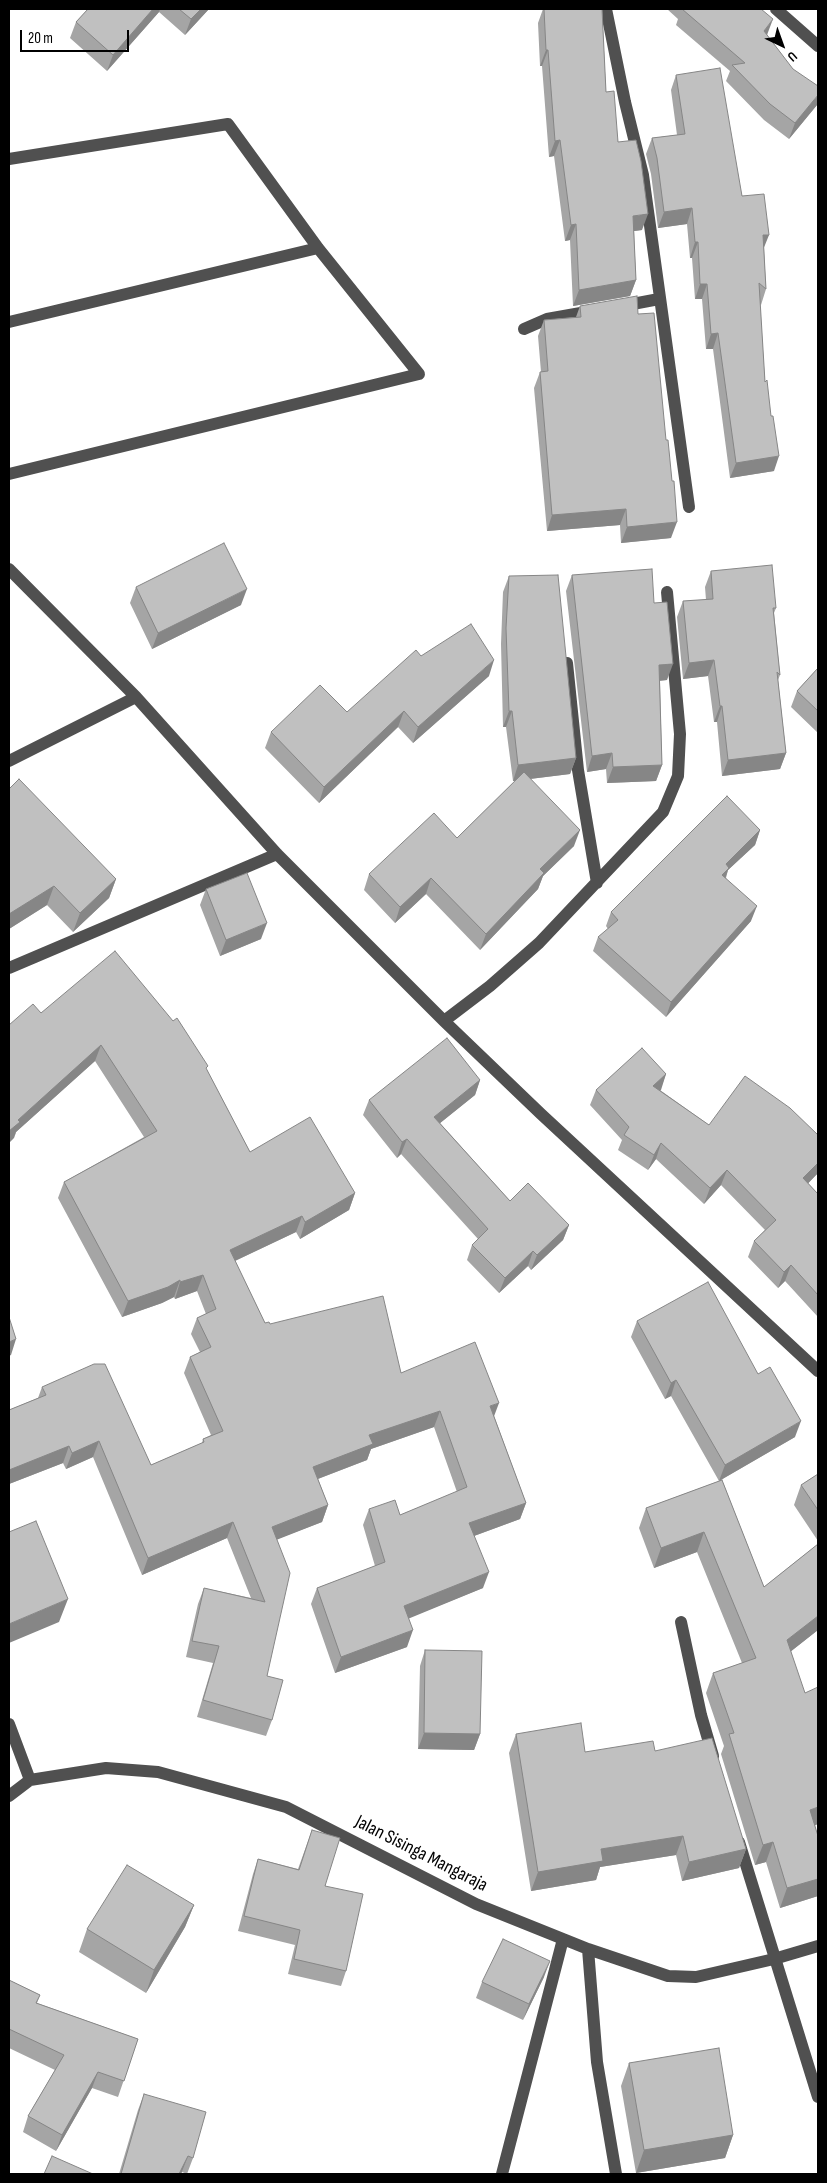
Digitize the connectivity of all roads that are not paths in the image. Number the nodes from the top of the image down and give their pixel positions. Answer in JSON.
{"nodes":[{"id":1,"x":606,"y":9,"type":"edge"},
{"id":2,"x":776,"y":9,"type":"edge"},
{"id":3,"x":818,"y":46,"type":"edge"},
{"id":4,"x":9,"y":158,"type":"edge"},
{"id":5,"x":318,"y":248,"type":"junction"},
{"id":6,"x":659,"y":299,"type":"junction"},
{"id":7,"x":9,"y":322,"type":"edge"},
{"id":8,"x":524,"y":329,"type":"dead end"},
{"id":9,"x":9,"y":474,"type":"edge"},
{"id":10,"x":689,"y":507,"type":"dead end"},
{"id":11,"x":9,"y":569,"type":"edge"},
{"id":12,"x":667,"y":592,"type":"dead end"},
{"id":13,"x":566,"y":653,"type":"edge"},
{"id":14,"x":136,"y":697,"type":"junction"},
{"id":15,"x":9,"y":761,"type":"edge"},
{"id":16,"x":277,"y":854,"type":"junction"},
{"id":17,"x":597,"y":883,"type":"junction"},
{"id":18,"x":9,"y":968,"type":"edge"},
{"id":19,"x":444,"y":1021,"type":"junction"},
{"id":20,"x":818,"y":1372,"type":"edge"},
{"id":21,"x":681,"y":1622,"type":"dead end"},
{"id":22,"x":9,"y":1724,"type":"edge"},
{"id":23,"x":718,"y":1771,"type":"edge"},
{"id":24,"x":30,"y":1780,"type":"junction"},
{"id":25,"x":9,"y":1796,"type":"edge"},
{"id":26,"x":735,"y":1828,"type":"edge"},
{"id":27,"x":563,"y":1939,"type":"junction"},
{"id":28,"x":818,"y":1946,"type":"edge"},
{"id":29,"x":588,"y":1949,"type":"junction"},
{"id":30,"x":774,"y":1959,"type":"junction"},
{"id":31,"x":818,"y":2097,"type":"edge"},
{"id":32,"x":502,"y":2174,"type":"edge"},
{"id":33,"x":616,"y":2174,"type":"edge"}],
"edges":[{"from":1,"to":6,"type":"street"},
{"from":2,"to":3,"type":"street"},
{"from":4,"to":5,"type":"street"},
{"from":5,"to":7,"type":"street"},
{"from":5,"to":9,"type":"street"},
{"from":6,"to":8,"type":"street"},
{"from":6,"to":10,"type":"street"},
{"from":11,"to":14,"type":"street"},
{"from":12,"to":17,"type":"street"},
{"from":13,"to":17,"type":"street"},
{"from":14,"to":15,"type":"street"},
{"from":14,"to":16,"type":"street"},
{"from":16,"to":18,"type":"street"},
{"from":16,"to":19,"type":"street"},
{"from":17,"to":19,"type":"street"},
{"from":19,"to":20,"type":"street"},
{"from":21,"to":23,"type":"street"},
{"from":22,"to":24,"type":"street"},
{"from":24,"to":25,"type":"street","name":"Jalan Sisinga Mangaraja"},
{"from":24,"to":27,"type":"street","name":"Jalan Sisinga Mangaraja"},
{"from":26,"to":30,"type":"street"},
{"from":27,"to":29,"type":"street","name":"Jalan Sisinga Mangaraja"},
{"from":27,"to":32,"type":"street"},
{"from":28,"to":30,"type":"street","name":"Jalan Sisinga Mangaraja"},
{"from":29,"to":30,"type":"street","name":"Jalan Sisinga Mangaraja"},
{"from":29,"to":33,"type":"street"},
{"from":30,"to":31,"type":"street"}]}
